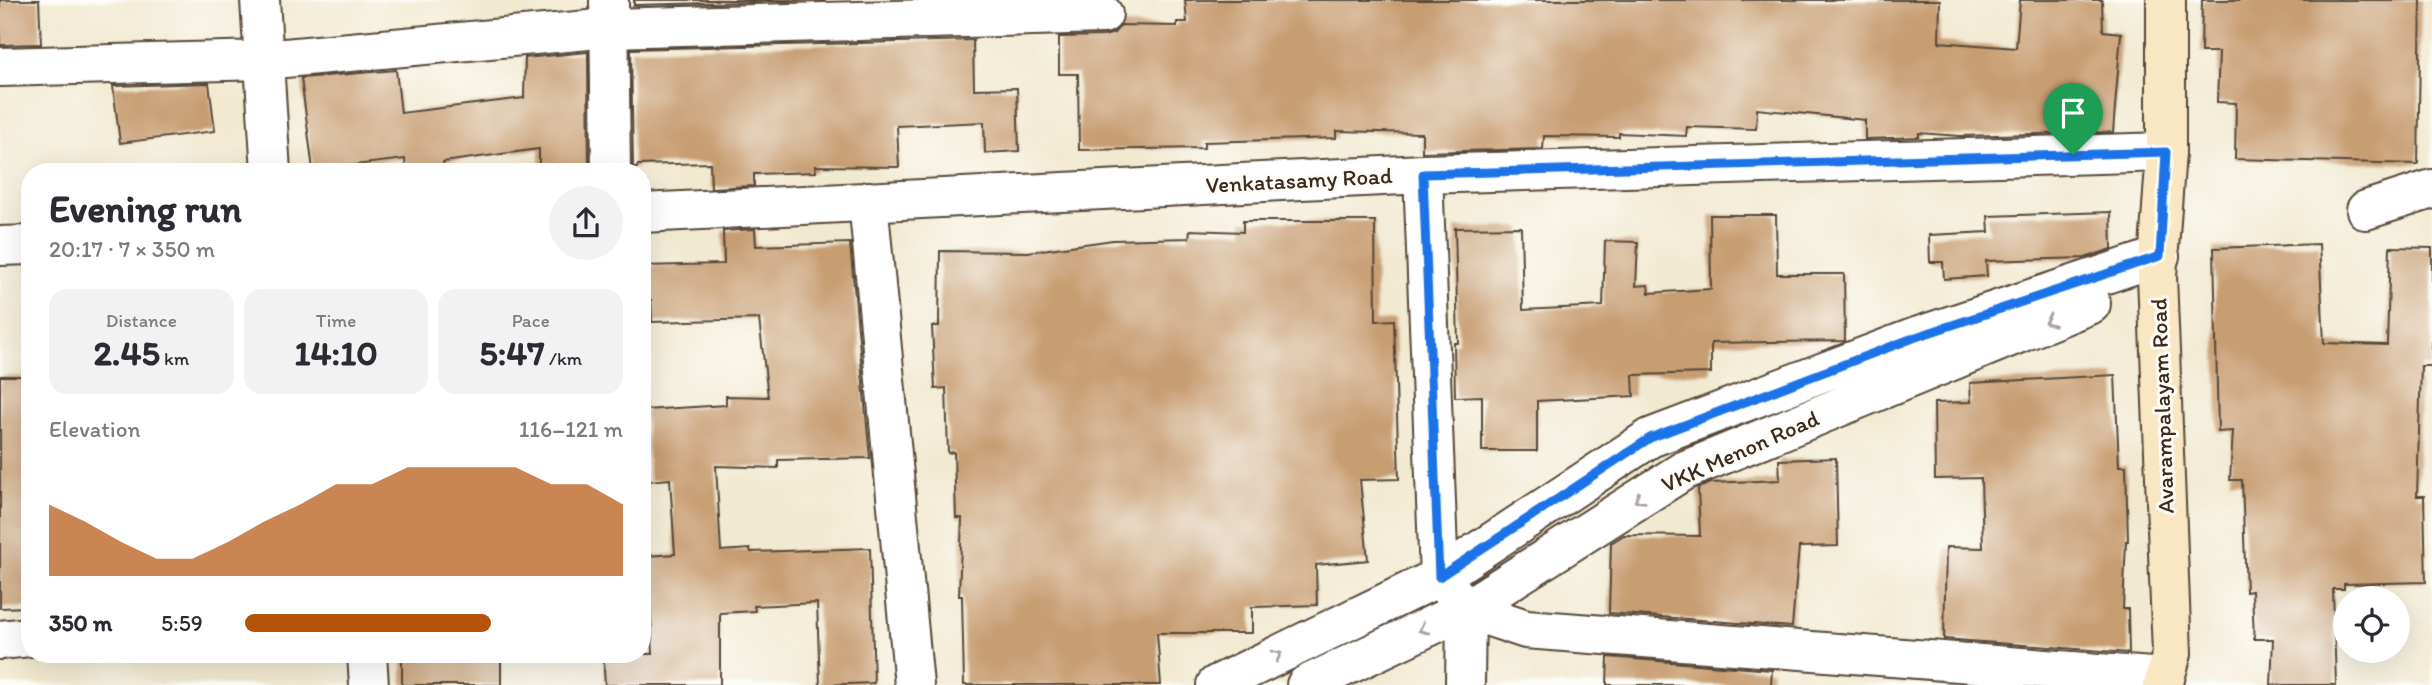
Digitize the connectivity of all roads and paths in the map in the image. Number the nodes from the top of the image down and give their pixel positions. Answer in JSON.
{"nodes":[{"id":1,"x":260,"y":0,"type":"edge"},
{"id":2,"x":2166,"y":0,"type":"edge"},
{"id":3,"x":610,"y":14,"type":"edge"},
{"id":4,"x":1103,"y":14,"type":"dead end"},
{"id":5,"x":263,"y":60,"type":"junction"},
{"id":6,"x":0,"y":67,"type":"edge"},
{"id":7,"x":2166,"y":152,"type":"junction"},
{"id":8,"x":270,"y":163,"type":"edge"},
{"id":9,"x":611,"y":163,"type":"edge"},
{"id":10,"x":1423,"y":174,"type":"junction"},
{"id":11,"x":2432,"y":189,"type":"edge"},
{"id":12,"x":868,"y":201,"type":"junction"},
{"id":13,"x":2366,"y":210,"type":"dead end"},
{"id":14,"x":651,"y":213,"type":"edge"},
{"id":15,"x":21,"y":245,"type":"edge"},
{"id":16,"x":0,"y":246,"type":"edge"},
{"id":17,"x":2159,"y":266,"type":"junction"},
{"id":18,"x":1439,"y":577,"type":"junction"},
{"id":19,"x":1466,"y":609,"type":"junction"},
{"id":20,"x":21,"y":638,"type":"edge"},
{"id":21,"x":0,"y":640,"type":"edge"},
{"id":22,"x":368,"y":663,"type":"edge"},
{"id":23,"x":2164,"y":681,"type":"edge"},
{"id":24,"x":369,"y":685,"type":"edge"},
{"id":25,"x":914,"y":685,"type":"edge"},
{"id":26,"x":1216,"y":685,"type":"edge"},
{"id":27,"x":1306,"y":685,"type":"edge"},
{"id":28,"x":1465,"y":685,"type":"edge"}],
"edges":[{"from":1,"to":5,"type":"street"},
{"from":2,"to":7,"type":"main road","name":"Avarampalayam Road"},
{"from":3,"to":4,"type":"street"},
{"from":3,"to":5,"type":"street"},
{"from":3,"to":9,"type":"street"},
{"from":5,"to":6,"type":"street"},
{"from":5,"to":8,"type":"street"},
{"from":7,"to":10,"type":"street","name":"Venkatasamy Road"},
{"from":7,"to":17,"type":"main road","name":"Avarampalayam Road"},
{"from":10,"to":12,"type":"street","name":"Venkatasamy Road"},
{"from":10,"to":18,"type":"street"},
{"from":11,"to":13,"type":"street"},
{"from":12,"to":14,"type":"street","name":"Venkatasamy Road"},
{"from":12,"to":25,"type":"street"},
{"from":15,"to":16,"type":"street"},
{"from":17,"to":18,"type":"street","name":"VKK Menon Road"},
{"from":17,"to":19,"type":"street","name":"VKK Menon Road","one_way":true},
{"from":17,"to":23,"type":"main road","name":"Avarampalayam Road"},
{"from":18,"to":19,"type":"street"},
{"from":26,"to":18,"type":"street","name":"VKK Menon Road","one_way":true},
{"from":19,"to":23,"type":"street"},
{"from":19,"to":27,"type":"street","name":"VKK Menon Road","one_way":true},
{"from":19,"to":28,"type":"street"},
{"from":20,"to":21,"type":"street"},
{"from":22,"to":24,"type":"street"}]}
